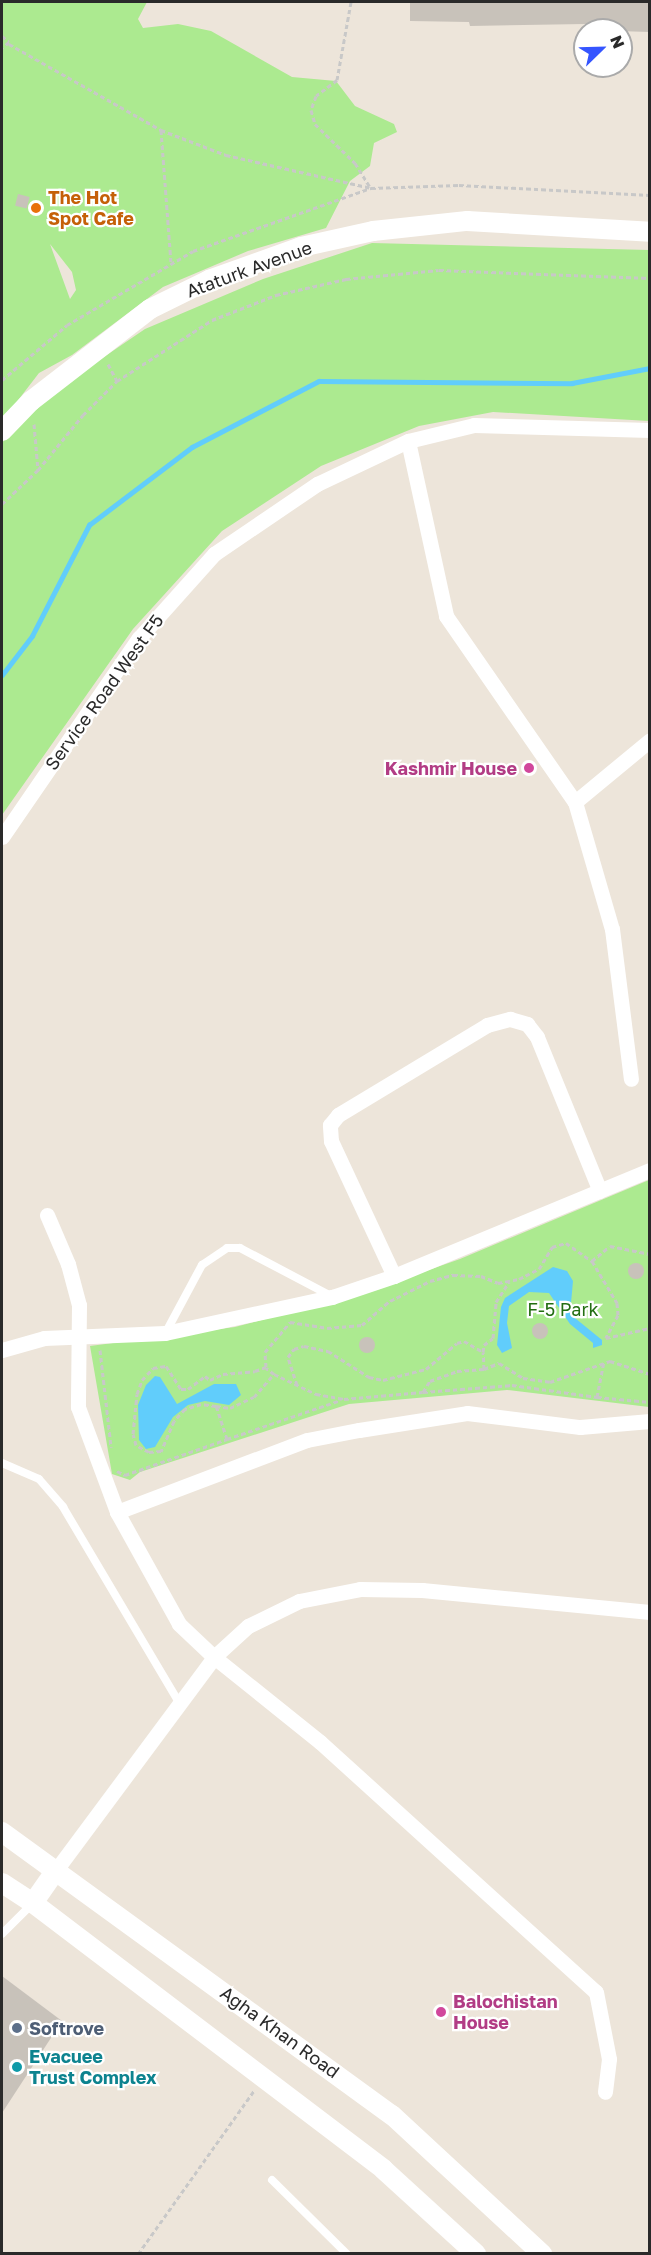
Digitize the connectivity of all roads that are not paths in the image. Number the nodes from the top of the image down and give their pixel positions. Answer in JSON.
{"nodes":[{"id":1,"x":650,"y":232,"type":"edge"},
{"id":2,"x":650,"y":430,"type":"edge"},
{"id":3,"x":2,"y":431,"type":"edge"},
{"id":4,"x":408,"y":441,"type":"junction"},
{"id":5,"x":650,"y":740,"type":"edge"},
{"id":6,"x":575,"y":802,"type":"junction"},
{"id":7,"x":2,"y":837,"type":"edge"},
{"id":8,"x":631,"y":1079,"type":"dead end"},
{"id":9,"x":650,"y":1170,"type":"edge"},
{"id":10,"x":600,"y":1191,"type":"junction"},
{"id":11,"x":47,"y":1215,"type":"dead end"},
{"id":12,"x":394,"y":1276,"type":"junction"},
{"id":13,"x":332,"y":1297,"type":"junction"},
{"id":14,"x":165,"y":1333,"type":"junction"},
{"id":15,"x":77,"y":1337,"type":"junction"},
{"id":16,"x":2,"y":1350,"type":"edge"},
{"id":17,"x":650,"y":1421,"type":"edge"},
{"id":18,"x":2,"y":1462,"type":"edge"},
{"id":19,"x":117,"y":1512,"type":"junction"},
{"id":20,"x":650,"y":1612,"type":"edge"},
{"id":21,"x":214,"y":1657,"type":"junction"},
{"id":22,"x":179,"y":1702,"type":"junction"},
{"id":23,"x":2,"y":1832,"type":"edge"},
{"id":24,"x":57,"y":1870,"type":"junction"},
{"id":25,"x":2,"y":1883,"type":"edge"},
{"id":26,"x":33,"y":1903,"type":"junction"},
{"id":27,"x":2,"y":1934,"type":"edge"},
{"id":28,"x":605,"y":2092,"type":"dead end"},
{"id":29,"x":272,"y":2180,"type":"dead end"},
{"id":30,"x":347,"y":2253,"type":"edge"},
{"id":31,"x":476,"y":2253,"type":"edge"},
{"id":32,"x":542,"y":2253,"type":"edge"}],
"edges":[{"from":1,"to":3,"type":"street","name":"Ataturk Avenue"},
{"from":2,"to":4,"type":"street","name":"Service Road West F5"},
{"from":4,"to":6,"type":"street"},
{"from":4,"to":7,"type":"street","name":"Service Road West F5"},
{"from":5,"to":6,"type":"street"},
{"from":6,"to":8,"type":"street"},
{"from":9,"to":10,"type":"street"},
{"from":10,"to":12,"type":"street"},
{"from":10,"to":12,"type":"street"},
{"from":11,"to":15,"type":"street"},
{"from":12,"to":13,"type":"street"},
{"from":13,"to":14,"type":"street"},
{"from":13,"to":14,"type":"lane"},
{"from":14,"to":15,"type":"street"},
{"from":15,"to":16,"type":"street"},
{"from":15,"to":19,"type":"street"},
{"from":17,"to":19,"type":"street"},
{"from":18,"to":22,"type":"lane"},
{"from":19,"to":21,"type":"street"},
{"from":20,"to":21,"type":"street"},
{"from":21,"to":22,"type":"street"},
{"from":21,"to":28,"type":"street"},
{"from":22,"to":24,"type":"street"},
{"from":23,"to":24,"type":"street","name":"Agha Khan Road"},
{"from":24,"to":26,"type":"street"},
{"from":24,"to":32,"type":"street","name":"Agha Khan Road"},
{"from":25,"to":26,"type":"street"},
{"from":26,"to":27,"type":"lane"},
{"from":26,"to":31,"type":"street"},
{"from":29,"to":30,"type":"lane"}]}
